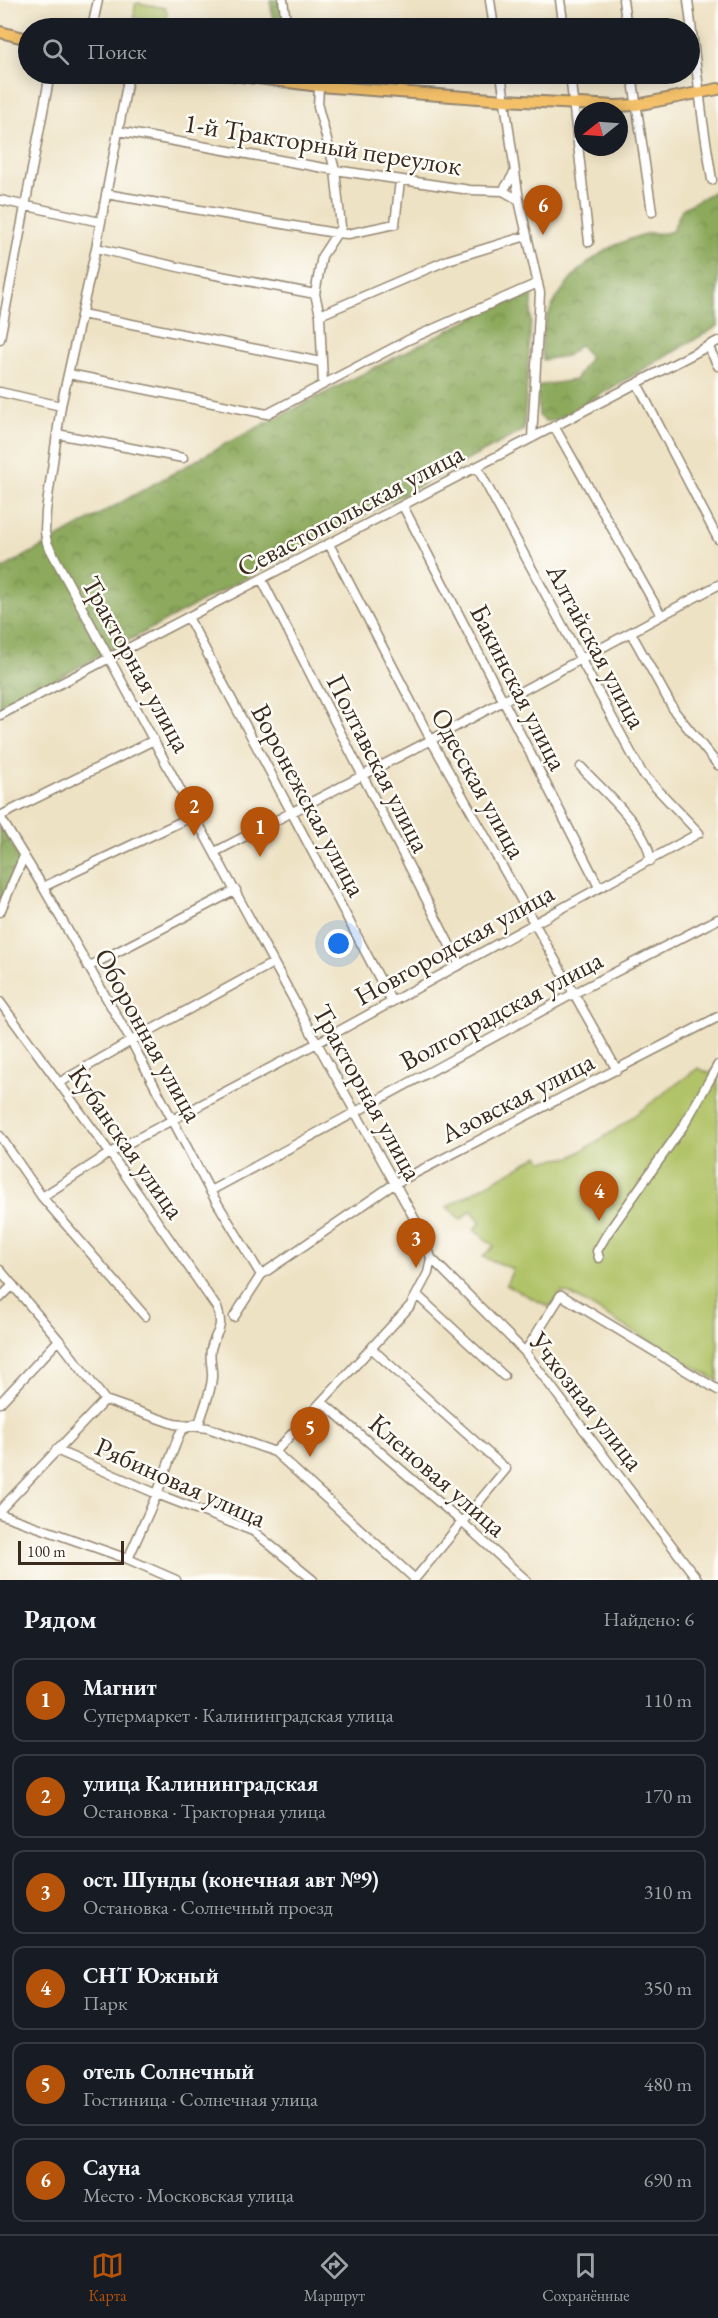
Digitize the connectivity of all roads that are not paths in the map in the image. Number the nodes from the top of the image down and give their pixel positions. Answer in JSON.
{"nodes":[{"id":1,"x":98,"y":0,"type":"edge"},
{"id":2,"x":283,"y":0,"type":"edge"},
{"id":3,"x":489,"y":0,"type":"edge"},
{"id":4,"x":560,"y":0,"type":"edge"},
{"id":5,"x":623,"y":0,"type":"edge"},
{"id":6,"x":688,"y":0,"type":"edge"},
{"id":7,"x":94,"y":18,"type":"edge"},
{"id":8,"x":286,"y":18,"type":"edge"},
{"id":9,"x":492,"y":18,"type":"edge"},
{"id":10,"x":563,"y":18,"type":"edge"},
{"id":11,"x":626,"y":18,"type":"edge"},
{"id":12,"x":690,"y":18,"type":"edge"},
{"id":13,"x":0,"y":33,"type":"edge"},
{"id":14,"x":18,"y":37,"type":"edge"},
{"id":15,"x":48,"y":84,"type":"edge"},
{"id":16,"x":127,"y":84,"type":"edge"},
{"id":17,"x":313,"y":84,"type":"edge"},
{"id":18,"x":503,"y":84,"type":"edge"},
{"id":19,"x":571,"y":84,"type":"edge"},
{"id":20,"x":633,"y":84,"type":"edge"},
{"id":21,"x":698,"y":84,"type":"edge"},
{"id":22,"x":319,"y":86,"type":"junction"},
{"id":23,"x":718,"y":89,"type":"edge"},
{"id":24,"x":699,"y":94,"type":"junction"},
{"id":25,"x":505,"y":100,"type":"junction"},
{"id":26,"x":574,"y":104,"type":"joint"},
{"id":27,"x":628,"y":105,"type":"edge"},
{"id":28,"x":636,"y":105,"type":"junction"},
{"id":29,"x":118,"y":131,"type":"junction"},
{"id":30,"x":580,"y":156,"type":"edge"},
{"id":31,"x":335,"y":170,"type":"junction"},
{"id":32,"x":515,"y":172,"type":"junction"},
{"id":33,"x":400,"y":180,"type":"junction"},
{"id":34,"x":712,"y":180,"type":"dead end"},
{"id":35,"x":503,"y":191,"type":"junction"},
{"id":36,"x":106,"y":194,"type":"junction"},
{"id":37,"x":0,"y":200,"type":"edge"},
{"id":38,"x":519,"y":200,"type":"junction"},
{"id":39,"x":25,"y":206,"type":"junction"},
{"id":40,"x":652,"y":212,"type":"dead end"},
{"id":41,"x":100,"y":222,"type":"junction"},
{"id":42,"x":335,"y":233,"type":"junction"},
{"id":43,"x":526,"y":236,"type":"junction"},
{"id":44,"x":589,"y":242,"type":"dead end"},
{"id":45,"x":96,"y":248,"type":"junction"},
{"id":46,"x":538,"y":283,"type":"junction"},
{"id":47,"x":315,"y":294,"type":"junction"},
{"id":48,"x":82,"y":314,"type":"junction"},
{"id":49,"x":320,"y":315,"type":"junction"},
{"id":50,"x":0,"y":339,"type":"edge"},
{"id":51,"x":718,"y":341,"type":"edge"},
{"id":52,"x":708,"y":346,"type":"junction"},
{"id":53,"x":321,"y":362,"type":"junction"},
{"id":54,"x":718,"y":366,"type":"edge"},
{"id":55,"x":69,"y":374,"type":"junction"},
{"id":56,"x":637,"y":383,"type":"junction"},
{"id":57,"x":323,"y":384,"type":"junction"},
{"id":58,"x":0,"y":392,"type":"edge"},
{"id":59,"x":61,"y":406,"type":"junction"},
{"id":60,"x":554,"y":426,"type":"junction"},
{"id":61,"x":57,"y":434,"type":"junction"},
{"id":62,"x":532,"y":438,"type":"junction"},
{"id":63,"x":183,"y":458,"type":"dead end"},
{"id":64,"x":477,"y":467,"type":"junction"},
{"id":65,"x":403,"y":506,"type":"junction"},
{"id":66,"x":718,"y":539,"type":"edge"},
{"id":67,"x":329,"y":544,"type":"junction"},
{"id":68,"x":262,"y":580,"type":"junction"},
{"id":69,"x":718,"y":585,"type":"edge"},
{"id":70,"x":661,"y":615,"type":"junction"},
{"id":71,"x":189,"y":618,"type":"junction"},
{"id":72,"x":632,"y":633,"type":"junction"},
{"id":73,"x":109,"y":659,"type":"junction"},
{"id":74,"x":579,"y":659,"type":"junction"},
{"id":75,"x":503,"y":701,"type":"junction"},
{"id":76,"x":0,"y":715,"type":"edge"},
{"id":77,"x":154,"y":740,"type":"junction"},
{"id":78,"x":431,"y":740,"type":"junction"},
{"id":79,"x":718,"y":765,"type":"edge"},
{"id":80,"x":581,"y":766,"type":"dead end"},
{"id":81,"x":362,"y":775,"type":"junction"},
{"id":82,"x":293,"y":812,"type":"junction"},
{"id":83,"x":195,"y":815,"type":"junction"},
{"id":84,"x":0,"y":816,"type":"edge"},
{"id":85,"x":699,"y":832,"type":"joint"},
{"id":86,"x":215,"y":852,"type":"junction"},
{"id":87,"x":24,"y":856,"type":"junction"},
{"id":88,"x":651,"y":861,"type":"junction"},
{"id":89,"x":44,"y":887,"type":"junction"},
{"id":90,"x":599,"y":887,"type":"junction"},
{"id":91,"x":236,"y":890,"type":"junction"},
{"id":92,"x":0,"y":912,"type":"edge"},
{"id":93,"x":718,"y":919,"type":"edge"},
{"id":94,"x":533,"y":924,"type":"junction"},
{"id":95,"x":273,"y":963,"type":"junction"},
{"id":96,"x":460,"y":964,"type":"junction"},
{"id":97,"x":88,"y":967,"type":"junction"},
{"id":98,"x":573,"y":994,"type":"junction"},
{"id":99,"x":0,"y":1002,"type":"edge"},
{"id":100,"x":392,"y":1002,"type":"junction"},
{"id":101,"x":716,"y":1021,"type":"edge"},
{"id":102,"x":131,"y":1041,"type":"junction"},
{"id":103,"x":316,"y":1044,"type":"junction"},
{"id":104,"x":718,"y":1065,"type":"edge"},
{"id":105,"x":617,"y":1070,"type":"junction"},
{"id":106,"x":59,"y":1083,"type":"junction"},
{"id":107,"x":355,"y":1112,"type":"junction"},
{"id":108,"x":171,"y":1119,"type":"junction"},
{"id":109,"x":0,"y":1136,"type":"edge"},
{"id":110,"x":110,"y":1153,"type":"junction"},
{"id":111,"x":394,"y":1184,"type":"junction"},
{"id":112,"x":210,"y":1191,"type":"junction"},
{"id":113,"x":42,"y":1197,"type":"junction"},
{"id":114,"x":431,"y":1258,"type":"junction"},
{"id":115,"x":599,"y":1258,"type":"dead end"},
{"id":116,"x":0,"y":1270,"type":"edge"},
{"id":117,"x":261,"y":1275,"type":"junction"},
{"id":118,"x":13,"y":1285,"type":"junction"},
{"id":119,"x":417,"y":1295,"type":"junction"},
{"id":120,"x":0,"y":1298,"type":"edge"},
{"id":121,"x":145,"y":1316,"type":"dead end"},
{"id":122,"x":234,"y":1317,"type":"dead end"},
{"id":123,"x":60,"y":1340,"type":"junction"},
{"id":124,"x":372,"y":1349,"type":"junction"},
{"id":125,"x":525,"y":1352,"type":"junction"},
{"id":126,"x":504,"y":1376,"type":"dead end"},
{"id":127,"x":718,"y":1390,"type":"edge"},
{"id":128,"x":105,"y":1400,"type":"junction"},
{"id":129,"x":322,"y":1402,"type":"junction"},
{"id":130,"x":0,"y":1403,"type":"edge"},
{"id":131,"x":190,"y":1425,"type":"junction"},
{"id":132,"x":56,"y":1450,"type":"junction"},
{"id":133,"x":275,"y":1452,"type":"junction"},
{"id":134,"x":157,"y":1494,"type":"junction"},
{"id":135,"x":0,"y":1512,"type":"edge"},
{"id":136,"x":462,"y":1522,"type":"junction"},
{"id":137,"x":128,"y":1559,"type":"junction"},
{"id":138,"x":415,"y":1579,"type":"edge"},
{"id":139,"x":176,"y":1580,"type":"edge"},
{"id":140,"x":313,"y":1580,"type":"edge"},
{"id":141,"x":526,"y":1580,"type":"edge"},
{"id":142,"x":698,"y":1580,"type":"edge"}],
"edges":[{"from":1,"to":7,"type":"street"},
{"from":2,"to":8,"type":"street"},
{"from":3,"to":9,"type":"street"},
{"from":4,"to":10,"type":"street"},
{"from":5,"to":11,"type":"street"},
{"from":6,"to":12,"type":"street"},
{"from":13,"to":14,"type":"main road"},
{"from":15,"to":39,"type":"street"},
{"from":16,"to":29,"type":"street","name":"Тракторная улица"},
{"from":17,"to":22,"type":"main road"},
{"from":18,"to":25,"type":"street"},
{"from":19,"to":26,"type":"street"},
{"from":20,"to":28,"type":"street"},
{"from":21,"to":24,"type":"street"},
{"from":22,"to":25,"type":"main road"},
{"from":22,"to":31,"type":"street"},
{"from":23,"to":24,"type":"main road"},
{"from":24,"to":28,"type":"main road"},
{"from":24,"to":34,"type":"street"},
{"from":25,"to":26,"type":"main road"},
{"from":25,"to":32,"type":"street"},
{"from":27,"to":28,"type":"main road"},
{"from":28,"to":40,"type":"street"},
{"from":29,"to":31,"type":"street","name":"1-й Тракторный переулок"},
{"from":29,"to":36,"type":"street","name":"Тракторная улица"},
{"from":30,"to":44,"type":"street"},
{"from":31,"to":33,"type":"street","name":"1-й Тракторный переулок"},
{"from":31,"to":42,"type":"street"},
{"from":32,"to":35,"type":"street"},
{"from":32,"to":38,"type":"street"},
{"from":33,"to":35,"type":"street","name":"1-й Тракторный переулок"},
{"from":33,"to":42,"type":"street"},
{"from":35,"to":38,"type":"street","name":"1-й Тракторный переулок"},
{"from":36,"to":41,"type":"street","name":"Тракторная улица"},
{"from":36,"to":42,"type":"street"},
{"from":37,"to":39,"type":"street"},
{"from":38,"to":43,"type":"street"},
{"from":39,"to":41,"type":"street"},
{"from":39,"to":50,"type":"street"},
{"from":41,"to":45,"type":"street","name":"Тракторная улица"},
{"from":42,"to":47,"type":"street"},
{"from":43,"to":46,"type":"street"},
{"from":43,"to":49,"type":"street"},
{"from":45,"to":47,"type":"street"},
{"from":45,"to":48,"type":"street","name":"Тракторная улица"},
{"from":46,"to":57,"type":"street"},
{"from":46,"to":62,"type":"street"},
{"from":47,"to":49,"type":"street"},
{"from":48,"to":53,"type":"street"},
{"from":48,"to":55,"type":"street","name":"Тракторная улица"},
{"from":49,"to":53,"type":"street"},
{"from":51,"to":52,"type":"street","name":"Севастопольская улица"},
{"from":52,"to":54,"type":"street"},
{"from":52,"to":56,"type":"street","name":"Севастопольская улица"},
{"from":53,"to":57,"type":"street"},
{"from":55,"to":57,"type":"street"},
{"from":55,"to":59,"type":"street","name":"Тракторная улица"},
{"from":56,"to":60,"type":"street","name":"Севастопольская улица"},
{"from":56,"to":66,"type":"street"},
{"from":58,"to":59,"type":"street"},
{"from":59,"to":61,"type":"street","name":"Тракторная улица"},
{"from":60,"to":62,"type":"street","name":"Севастопольская улица"},
{"from":60,"to":70,"type":"street"},
{"from":61,"to":63,"type":"street"},
{"from":61,"to":73,"type":"street","name":"Тракторная улица"},
{"from":62,"to":64,"type":"street","name":"Севастопольская улица"},
{"from":64,"to":65,"type":"street","name":"Севастопольская улица"},
{"from":64,"to":74,"type":"street","name":"Алтайская улица"},
{"from":65,"to":67,"type":"street","name":"Севастопольская улица"},
{"from":65,"to":75,"type":"street","name":"Бакинская улица"},
{"from":67,"to":68,"type":"street","name":"Севастопольская улица"},
{"from":67,"to":78,"type":"street","name":"Одесская улица"},
{"from":68,"to":71,"type":"street","name":"Севастопольская улица"},
{"from":68,"to":81,"type":"street","name":"Полтавская улица"},
{"from":69,"to":70,"type":"street"},
{"from":70,"to":72,"type":"street"},
{"from":71,"to":73,"type":"street","name":"Севастопольская улица"},
{"from":71,"to":82,"type":"street","name":"Воронежская улица"},
{"from":72,"to":74,"type":"street"},
{"from":72,"to":79,"type":"street"},
{"from":73,"to":76,"type":"street","name":"Севастопольская улица"},
{"from":73,"to":77,"type":"street","name":"Тракторная улица"},
{"from":74,"to":75,"type":"street"},
{"from":74,"to":85,"type":"street","name":"Алтайская улица"},
{"from":75,"to":78,"type":"street"},
{"from":75,"to":90,"type":"street","name":"Бакинская улица"},
{"from":77,"to":83,"type":"street","name":"Тракторная улица"},
{"from":77,"to":84,"type":"street"},
{"from":78,"to":81,"type":"street"},
{"from":78,"to":94,"type":"street","name":"Одесская улица"},
{"from":80,"to":88,"type":"street"},
{"from":81,"to":82,"type":"street"},
{"from":81,"to":96,"type":"street","name":"Полтавская улица"},
{"from":82,"to":86,"type":"street"},
{"from":82,"to":100,"type":"street","name":"Воронежская улица"},
{"from":83,"to":86,"type":"street","name":"Тракторная улица"},
{"from":83,"to":89,"type":"street"},
{"from":84,"to":87,"type":"street","name":"Оборонная улица"},
{"from":85,"to":88,"type":"street","name":"Новгородская улица"},
{"from":86,"to":91,"type":"street","name":"Тракторная улица"},
{"from":87,"to":89,"type":"street","name":"Оборонная улица"},
{"from":87,"to":92,"type":"street"},
{"from":88,"to":90,"type":"street","name":"Новгородская улица"},
{"from":89,"to":97,"type":"street","name":"Оборонная улица"},
{"from":90,"to":94,"type":"street","name":"Новгородская улица"},
{"from":91,"to":95,"type":"street","name":"Тракторная улица"},
{"from":91,"to":97,"type":"street"},
{"from":93,"to":98,"type":"street","name":"Волгоградская улица"},
{"from":94,"to":96,"type":"street","name":"Новгородская улица"},
{"from":94,"to":98,"type":"street","name":"Одесская улица"},
{"from":95,"to":102,"type":"street"},
{"from":95,"to":103,"type":"street","name":"Тракторная улица"},
{"from":96,"to":100,"type":"street","name":"Новгородская улица"},
{"from":97,"to":102,"type":"street","name":"Оборонная улица"},
{"from":98,"to":105,"type":"street","name":"Одесская улица"},
{"from":98,"to":107,"type":"street","name":"Волгоградская улица"},
{"from":99,"to":106,"type":"street","name":"Кубанская улица"},
{"from":100,"to":103,"type":"street","name":"Новгородская улица"},
{"from":101,"to":105,"type":"street","name":"Азовская улица"},
{"from":102,"to":106,"type":"street"},
{"from":102,"to":108,"type":"street","name":"Оборонная улица"},
{"from":103,"to":107,"type":"street","name":"Тракторная улица"},
{"from":103,"to":108,"type":"street","name":"Новгородская улица"},
{"from":104,"to":115,"type":"street"},
{"from":105,"to":111,"type":"street","name":"Азовская улица"},
{"from":106,"to":110,"type":"street","name":"Кубанская улица"},
{"from":107,"to":111,"type":"street","name":"Тракторная улица"},
{"from":107,"to":112,"type":"street","name":"Волгоградская улица"},
{"from":108,"to":110,"type":"street","name":"Новгородская улица"},
{"from":108,"to":112,"type":"street","name":"Оборонная улица"},
{"from":109,"to":113,"type":"street"},
{"from":110,"to":113,"type":"street","name":"Новгородская улица"},
{"from":110,"to":131,"type":"street","name":"Кубанская улица"},
{"from":111,"to":114,"type":"street","name":"Тракторная улица"},
{"from":111,"to":117,"type":"street","name":"Азовская улица"},
{"from":112,"to":117,"type":"street","name":"Оборонная улица"},
{"from":113,"to":121,"type":"street"},
{"from":114,"to":119,"type":"street"},
{"from":114,"to":125,"type":"street","name":"Учхозная улица"},
{"from":116,"to":118,"type":"street"},
{"from":117,"to":122,"type":"street","name":"Азовская улица"},
{"from":118,"to":120,"type":"street"},
{"from":118,"to":123,"type":"street"},
{"from":119,"to":124,"type":"street"},
{"from":119,"to":126,"type":"street"},
{"from":123,"to":128,"type":"street"},
{"from":123,"to":130,"type":"street"},
{"from":124,"to":129,"type":"street"},
{"from":124,"to":136,"type":"street"},
{"from":125,"to":127,"type":"street"},
{"from":125,"to":142,"type":"street","name":"Учхозная улица"},
{"from":128,"to":131,"type":"street"},
{"from":128,"to":132,"type":"street"},
{"from":129,"to":133,"type":"street"},
{"from":129,"to":136,"type":"street","name":"Кленовая улица"},
{"from":131,"to":133,"type":"street"},
{"from":131,"to":134,"type":"street"},
{"from":132,"to":134,"type":"street","name":"Рябиновая улица"},
{"from":132,"to":135,"type":"street"},
{"from":133,"to":138,"type":"street"},
{"from":134,"to":137,"type":"street"},
{"from":134,"to":140,"type":"street","name":"Рябиновая улица"},
{"from":135,"to":137,"type":"street"},
{"from":136,"to":138,"type":"street"},
{"from":136,"to":141,"type":"street","name":"Кленовая улица"},
{"from":137,"to":139,"type":"street"}]}
